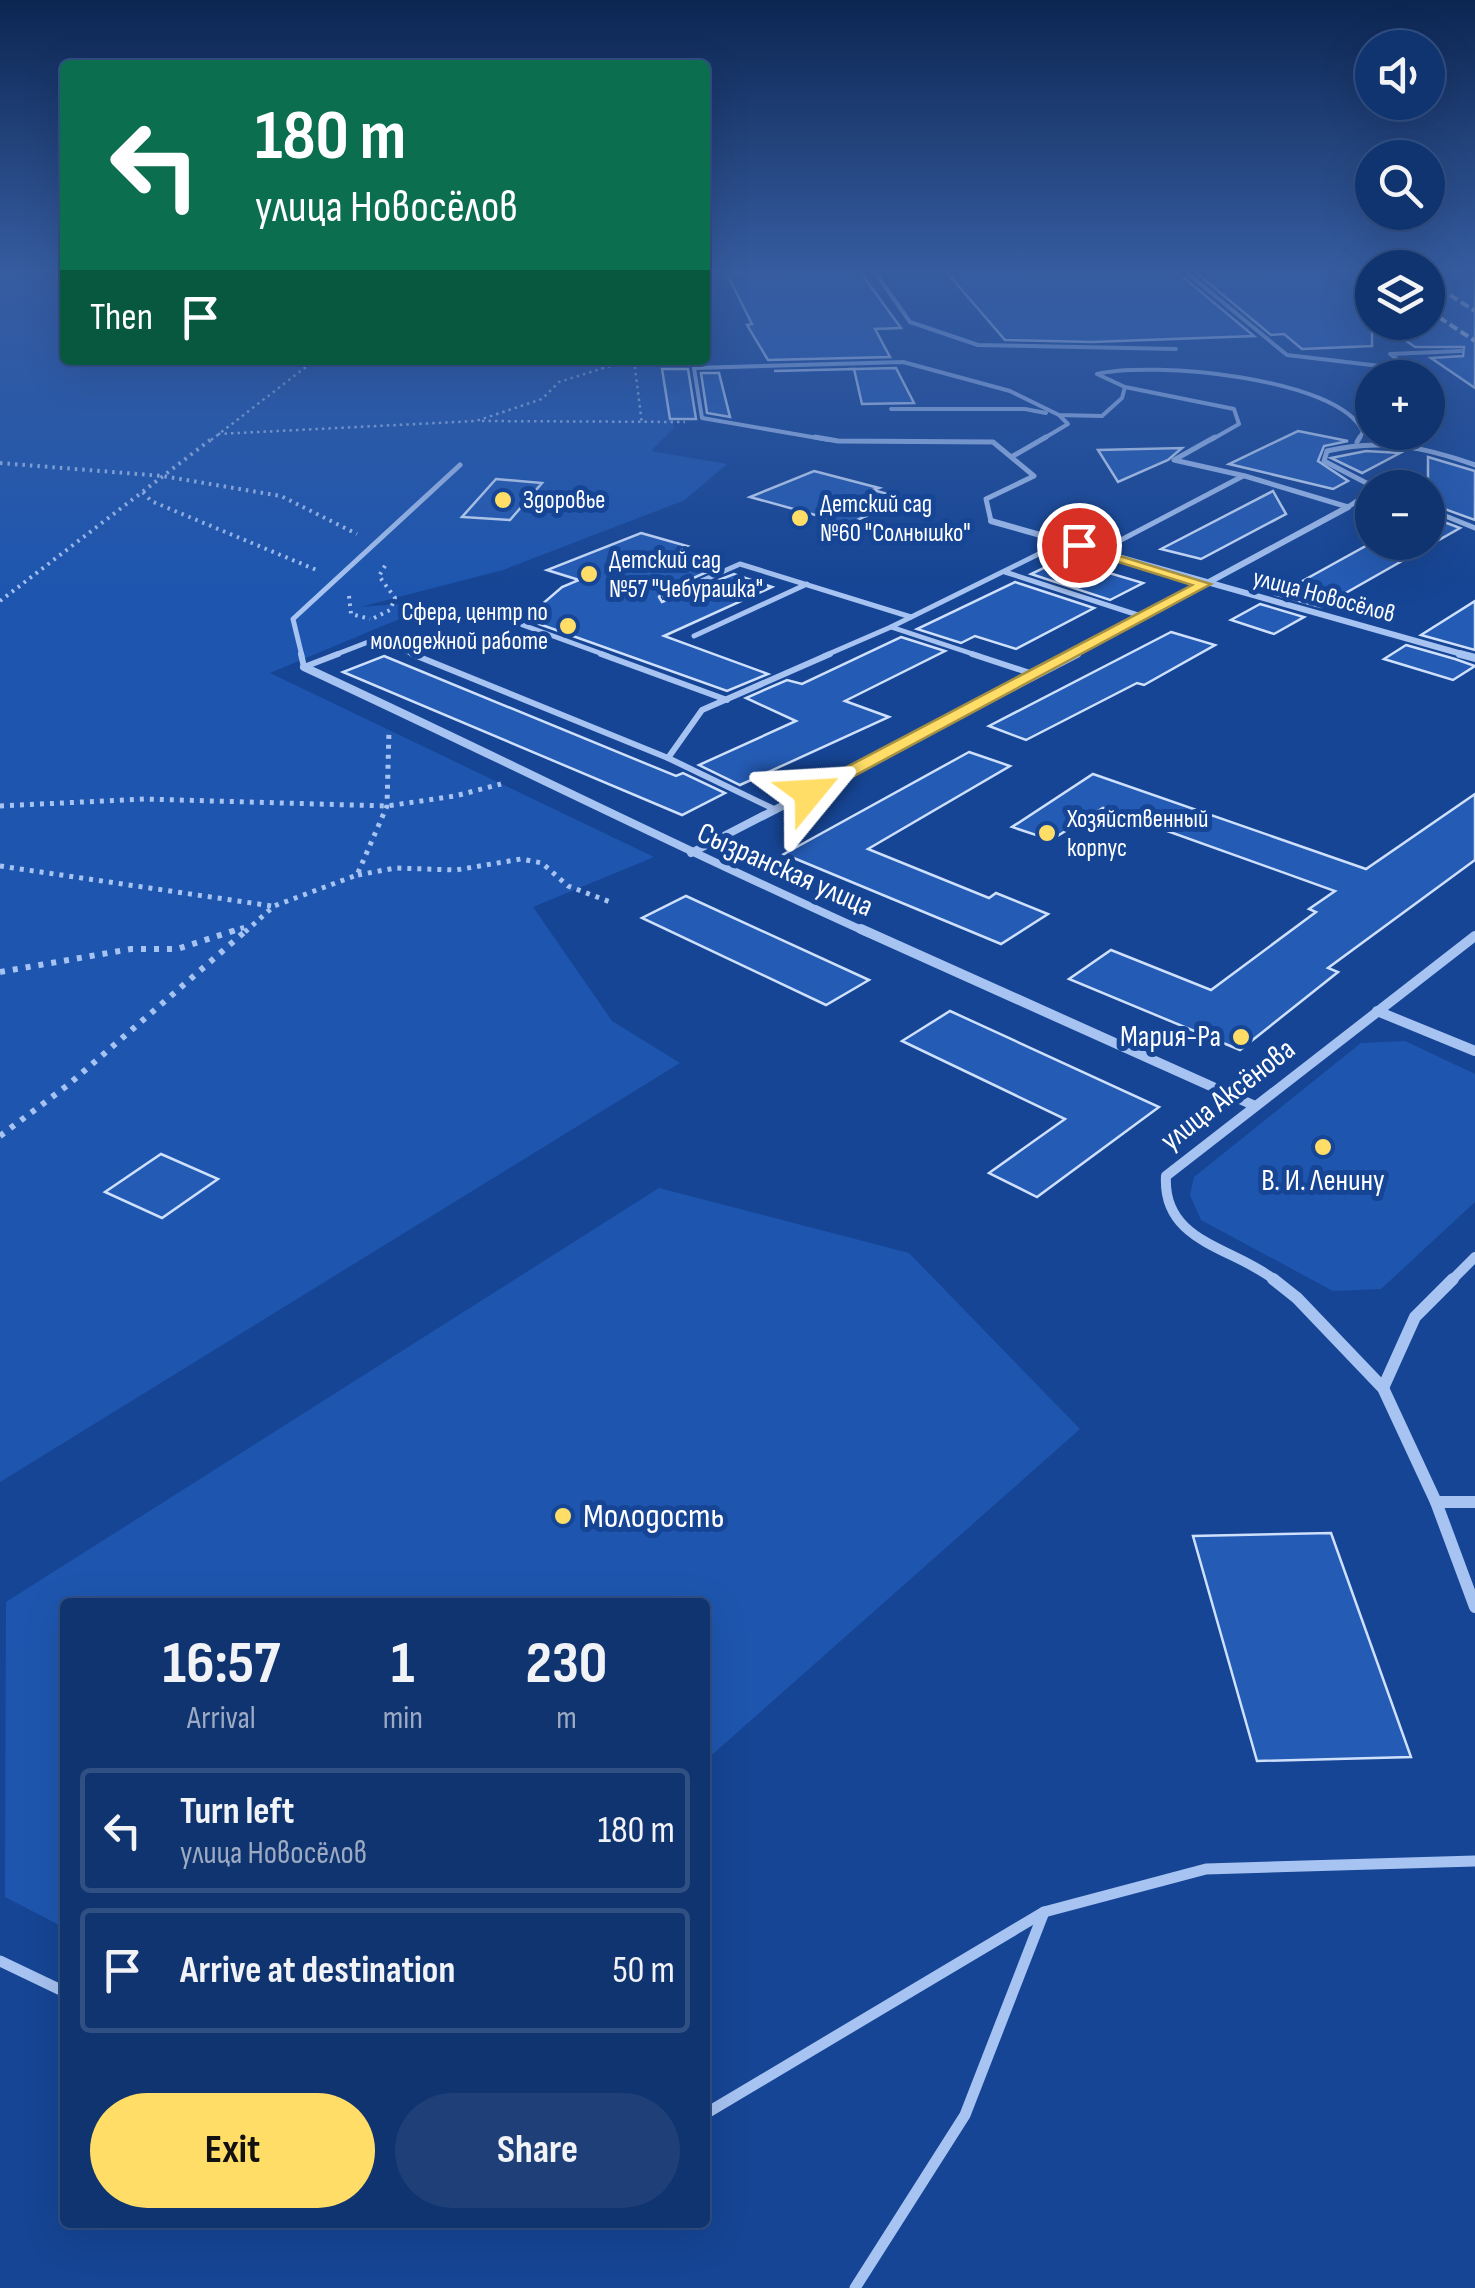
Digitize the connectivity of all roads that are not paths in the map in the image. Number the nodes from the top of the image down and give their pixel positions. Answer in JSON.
{"nodes":[{"id":1,"x":695,"y":375,"type":"edge"},
{"id":2,"x":949,"y":375,"type":"edge"},
{"id":3,"x":1099,"y":375,"type":"edge"},
{"id":4,"x":1198,"y":375,"type":"edge"},
{"id":5,"x":1125,"y":387,"type":"junction"},
{"id":6,"x":891,"y":409,"type":"dead end"},
{"id":7,"x":1059,"y":415,"type":"junction"},
{"id":8,"x":1355,"y":418,"type":"edge"},
{"id":9,"x":1355,"y":442,"type":"edge"},
{"id":10,"x":1435,"y":450,"type":"edge"},
{"id":11,"x":1013,"y":456,"type":"junction"},
{"id":12,"x":460,"y":465,"type":"dead end"},
{"id":13,"x":1475,"y":466,"type":"edge"},
{"id":14,"x":1244,"y":476,"type":"junction"},
{"id":15,"x":1355,"y":479,"type":"edge"},
{"id":16,"x":1355,"y":502,"type":"edge"},
{"id":17,"x":1348,"y":507,"type":"junction"},
{"id":18,"x":1445,"y":516,"type":"edge"},
{"id":19,"x":991,"y":521,"type":"joint"},
{"id":20,"x":1475,"y":528,"type":"edge"},
{"id":21,"x":1066,"y":541,"type":"junction"},
{"id":22,"x":1100,"y":551,"type":"junction"},
{"id":23,"x":1004,"y":572,"type":"junction"},
{"id":24,"x":807,"y":584,"type":"junction"},
{"id":25,"x":1204,"y":584,"type":"junction"},
{"id":26,"x":665,"y":597,"type":"dead end"},
{"id":27,"x":910,"y":617,"type":"junction"},
{"id":28,"x":1144,"y":617,"type":"junction"},
{"id":29,"x":520,"y":624,"type":"dead end"},
{"id":30,"x":891,"y":626,"type":"junction"},
{"id":31,"x":694,"y":636,"type":"dead end"},
{"id":32,"x":1475,"y":658,"type":"edge"},
{"id":33,"x":304,"y":668,"type":"junction"},
{"id":34,"x":1036,"y":676,"type":"junction"},
{"id":35,"x":727,"y":700,"type":"junction"},
{"id":36,"x":668,"y":758,"type":"junction"},
{"id":37,"x":776,"y":810,"type":"junction"},
{"id":38,"x":692,"y":853,"type":"junction"},
{"id":39,"x":1475,"y":936,"type":"edge"},
{"id":40,"x":1377,"y":1011,"type":"junction"},
{"id":41,"x":1475,"y":1050,"type":"edge"},
{"id":42,"x":1253,"y":1105,"type":"junction"},
{"id":43,"x":1475,"y":1257,"type":"edge"},
{"id":44,"x":1384,"y":1388,"type":"junction"},
{"id":45,"x":1436,"y":1502,"type":"junction"},
{"id":46,"x":1475,"y":1502,"type":"edge"},
{"id":47,"x":1475,"y":1607,"type":"edge"},
{"id":48,"x":1475,"y":1861,"type":"edge"},
{"id":49,"x":1044,"y":1912,"type":"junction"},
{"id":50,"x":0,"y":1961,"type":"edge"},
{"id":51,"x":60,"y":1990,"type":"edge"},
{"id":52,"x":710,"y":2111,"type":"edge"},
{"id":53,"x":854,"y":2288,"type":"edge"}],
"edges":[{"from":1,"to":11,"type":"lane"},
{"from":2,"to":7,"type":"lane"},
{"from":3,"to":5,"type":"lane"},
{"from":4,"to":8,"type":"lane"},
{"from":5,"to":7,"type":"lane"},
{"from":5,"to":14,"type":"lane"},
{"from":6,"to":7,"type":"lane"},
{"from":7,"to":11,"type":"lane"},
{"from":9,"to":15,"type":"lane"},
{"from":10,"to":13,"type":"lane"},
{"from":11,"to":19,"type":"lane"},
{"from":12,"to":33,"type":"lane"},
{"from":14,"to":17,"type":"lane"},
{"from":14,"to":22,"type":"lane"},
{"from":16,"to":17,"type":"lane"},
{"from":17,"to":25,"type":"street"},
{"from":18,"to":20,"type":"lane"},
{"from":19,"to":21,"type":"street","name":"улица Новосёлов"},
{"from":21,"to":22,"type":"street","name":"улица Новосёлов"},
{"from":21,"to":23,"type":"lane"},
{"from":22,"to":25,"type":"street","name":"улица Новосёлов"},
{"from":23,"to":27,"type":"lane"},
{"from":23,"to":28,"type":"lane"},
{"from":24,"to":26,"type":"lane"},
{"from":24,"to":27,"type":"lane"},
{"from":24,"to":31,"type":"lane"},
{"from":25,"to":28,"type":"street"},
{"from":25,"to":32,"type":"street","name":"улица Новосёлов"},
{"from":27,"to":30,"type":"lane"},
{"from":28,"to":34,"type":"street"},
{"from":29,"to":35,"type":"lane"},
{"from":30,"to":34,"type":"lane"},
{"from":30,"to":35,"type":"lane"},
{"from":33,"to":36,"type":"lane"},
{"from":33,"to":38,"type":"street","name":"Сызранская улица"},
{"from":34,"to":37,"type":"street"},
{"from":35,"to":36,"type":"lane"},
{"from":36,"to":37,"type":"lane"},
{"from":37,"to":38,"type":"street"},
{"from":38,"to":42,"type":"street","name":"Сызранская улица"},
{"from":39,"to":40,"type":"street","name":"улица Аксёнова"},
{"from":40,"to":41,"type":"street"},
{"from":40,"to":42,"type":"street","name":"улица Аксёнова"},
{"from":42,"to":44,"type":"street","name":"улица Аксёнова"},
{"from":43,"to":44,"type":"street"},
{"from":44,"to":45,"type":"street","name":"улица Аксёнова"},
{"from":45,"to":46,"type":"street"},
{"from":45,"to":47,"type":"street","name":"улица Аксёнова"},
{"from":48,"to":49,"type":"lane"},
{"from":49,"to":52,"type":"lane"},
{"from":49,"to":53,"type":"lane"},
{"from":50,"to":51,"type":"lane"}]}
